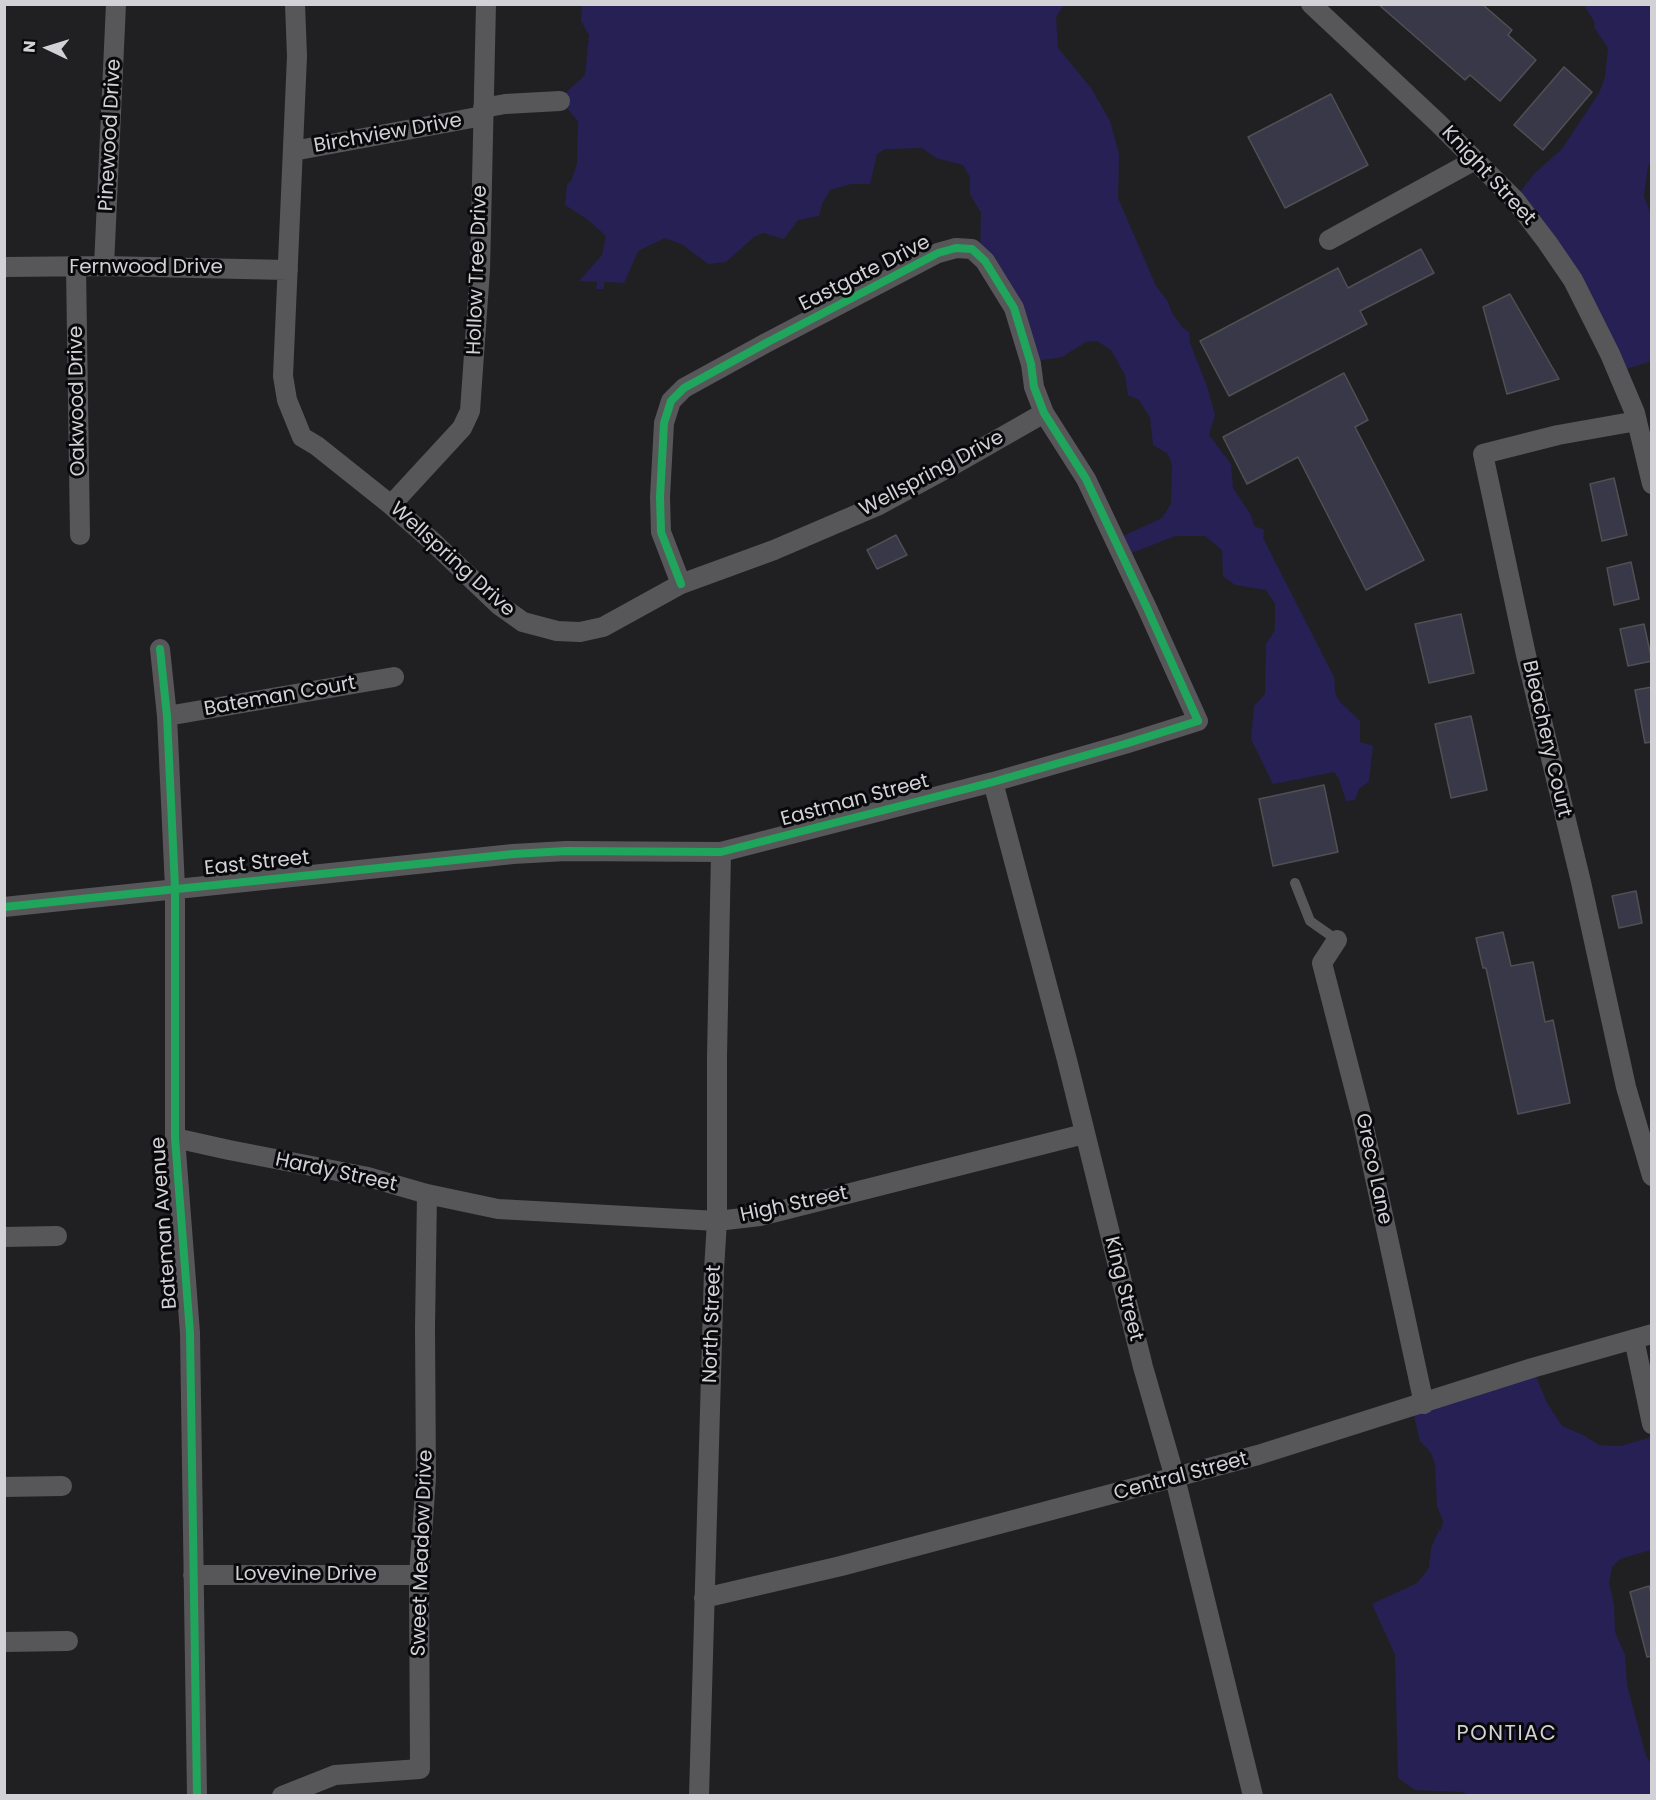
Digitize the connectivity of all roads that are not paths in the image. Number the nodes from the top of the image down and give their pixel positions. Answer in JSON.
{"nodes":[{"id":1,"x":116,"y":4,"type":"edge"},
{"id":2,"x":295,"y":4,"type":"edge"},
{"id":3,"x":486,"y":4,"type":"edge"},
{"id":4,"x":1311,"y":4,"type":"edge"},
{"id":5,"x":560,"y":101,"type":"dead end"},
{"id":6,"x":483,"y":112,"type":"junction"},
{"id":7,"x":293,"y":151,"type":"junction"},
{"id":8,"x":1475,"y":160,"type":"junction"},
{"id":9,"x":1329,"y":240,"type":"dead end"},
{"id":10,"x":104,"y":266,"type":"junction"},
{"id":11,"x":4,"y":267,"type":"edge"},
{"id":12,"x":76,"y":267,"type":"junction"},
{"id":13,"x":288,"y":270,"type":"junction"},
{"id":14,"x":1044,"y":413,"type":"junction"},
{"id":15,"x":1637,"y":421,"type":"junction"},
{"id":16,"x":1652,"y":484,"type":"edge"},
{"id":17,"x":391,"y":506,"type":"junction"},
{"id":18,"x":80,"y":535,"type":"dead end"},
{"id":19,"x":681,"y":585,"type":"junction"},
{"id":20,"x":160,"y":650,"type":"dead end"},
{"id":21,"x":394,"y":677,"type":"dead end"},
{"id":22,"x":167,"y":716,"type":"junction"},
{"id":23,"x":1197,"y":721,"type":"joint"},
{"id":24,"x":993,"y":782,"type":"junction"},
{"id":25,"x":721,"y":852,"type":"junction"},
{"id":26,"x":513,"y":854,"type":"joint"},
{"id":27,"x":1295,"y":883,"type":"dead end"},
{"id":28,"x":176,"y":888,"type":"junction"},
{"id":29,"x":4,"y":907,"type":"edge"},
{"id":30,"x":1337,"y":940,"type":"joint"},
{"id":31,"x":1084,"y":1134,"type":"junction"},
{"id":32,"x":175,"y":1138,"type":"junction"},
{"id":33,"x":1652,"y":1176,"type":"edge"},
{"id":34,"x":428,"y":1194,"type":"junction"},
{"id":35,"x":498,"y":1209,"type":"joint"},
{"id":36,"x":717,"y":1221,"type":"junction"},
{"id":37,"x":57,"y":1236,"type":"dead end"},
{"id":38,"x":4,"y":1237,"type":"edge"},
{"id":39,"x":1643,"y":1336,"type":"edge"},
{"id":40,"x":1424,"y":1404,"type":"junction"},
{"id":41,"x":1652,"y":1424,"type":"edge"},
{"id":42,"x":1175,"y":1478,"type":"junction"},
{"id":43,"x":63,"y":1486,"type":"dead end"},
{"id":44,"x":4,"y":1487,"type":"edge"},
{"id":45,"x":193,"y":1575,"type":"junction"},
{"id":46,"x":419,"y":1575,"type":"junction"},
{"id":47,"x":704,"y":1598,"type":"junction"},
{"id":48,"x":68,"y":1641,"type":"dead end"},
{"id":49,"x":4,"y":1642,"type":"edge"},
{"id":50,"x":197,"y":1796,"type":"edge"},
{"id":51,"x":282,"y":1796,"type":"edge"},
{"id":52,"x":699,"y":1796,"type":"edge"},
{"id":53,"x":1253,"y":1796,"type":"edge"}],
"edges":[{"from":1,"to":10,"type":"street","name":"Pinewood Drive"},
{"from":2,"to":7,"type":"street","name":"Wellspring Drive"},
{"from":3,"to":6,"type":"street","name":"Hollow Tree Drive"},
{"from":4,"to":8,"type":"street","name":"Knight Street"},
{"from":5,"to":6,"type":"street","name":"Birchview Drive"},
{"from":6,"to":7,"type":"street","name":"Birchview Drive"},
{"from":6,"to":17,"type":"street","name":"Hollow Tree Drive"},
{"from":7,"to":13,"type":"street","name":"Wellspring Drive"},
{"from":8,"to":9,"type":"street"},
{"from":8,"to":15,"type":"street","name":"Knight Street"},
{"from":10,"to":12,"type":"street","name":"Fernwood Drive"},
{"from":10,"to":13,"type":"street","name":"Fernwood Drive"},
{"from":11,"to":12,"type":"street","name":"Fernwood Drive"},
{"from":12,"to":18,"type":"street","name":"Oakwood Drive"},
{"from":13,"to":17,"type":"street","name":"Wellspring Drive"},
{"from":14,"to":19,"type":"street","name":"Wellspring Drive"},
{"from":14,"to":19,"type":"street","name":"Eastgate Drive"},
{"from":14,"to":23,"type":"street","name":"Eastgate Drive"},
{"from":15,"to":16,"type":"street","name":"Knight Street"},
{"from":15,"to":33,"type":"street","name":"Bleachery Court"},
{"from":17,"to":19,"type":"street","name":"Wellspring Drive"},
{"from":20,"to":22,"type":"street","name":"Bateman Avenue"},
{"from":21,"to":22,"type":"street","name":"Bateman Court"},
{"from":22,"to":28,"type":"street","name":"Bateman Avenue"},
{"from":23,"to":24,"type":"street","name":"Eastman Street"},
{"from":24,"to":25,"type":"street","name":"Eastman Street"},
{"from":24,"to":31,"type":"street","name":"King Street"},
{"from":25,"to":26,"type":"street","name":"Eastman Street"},
{"from":25,"to":36,"type":"street","name":"North Street"},
{"from":26,"to":28,"type":"street","name":"East Street"},
{"from":27,"to":30,"type":"lane"},
{"from":28,"to":29,"type":"street","name":"East Street"},
{"from":28,"to":32,"type":"street","name":"Bateman Avenue"},
{"from":30,"to":40,"type":"street","name":"Greco Lane"},
{"from":31,"to":36,"type":"street","name":"High Street"},
{"from":31,"to":42,"type":"street","name":"King Street"},
{"from":32,"to":34,"type":"street","name":"Hardy Street"},
{"from":32,"to":45,"type":"street","name":"Bateman Avenue"},
{"from":34,"to":35,"type":"street","name":"Hardy Street"},
{"from":34,"to":46,"type":"street","name":"Sweet Meadow Drive"},
{"from":35,"to":36,"type":"street","name":"High Street"},
{"from":36,"to":47,"type":"street","name":"North Street"},
{"from":37,"to":38,"type":"street"},
{"from":39,"to":40,"type":"street","name":"Central Street"},
{"from":39,"to":41,"type":"street"},
{"from":40,"to":42,"type":"street","name":"Central Street"},
{"from":42,"to":47,"type":"street","name":"Central Street"},
{"from":42,"to":53,"type":"street","name":"King Street"},
{"from":43,"to":44,"type":"street"},
{"from":45,"to":46,"type":"street","name":"Lovevine Drive"},
{"from":45,"to":50,"type":"street","name":"Bateman Avenue"},
{"from":46,"to":51,"type":"street","name":"Sweet Meadow Drive"},
{"from":47,"to":52,"type":"street","name":"North Street"},
{"from":48,"to":49,"type":"street"}]}
